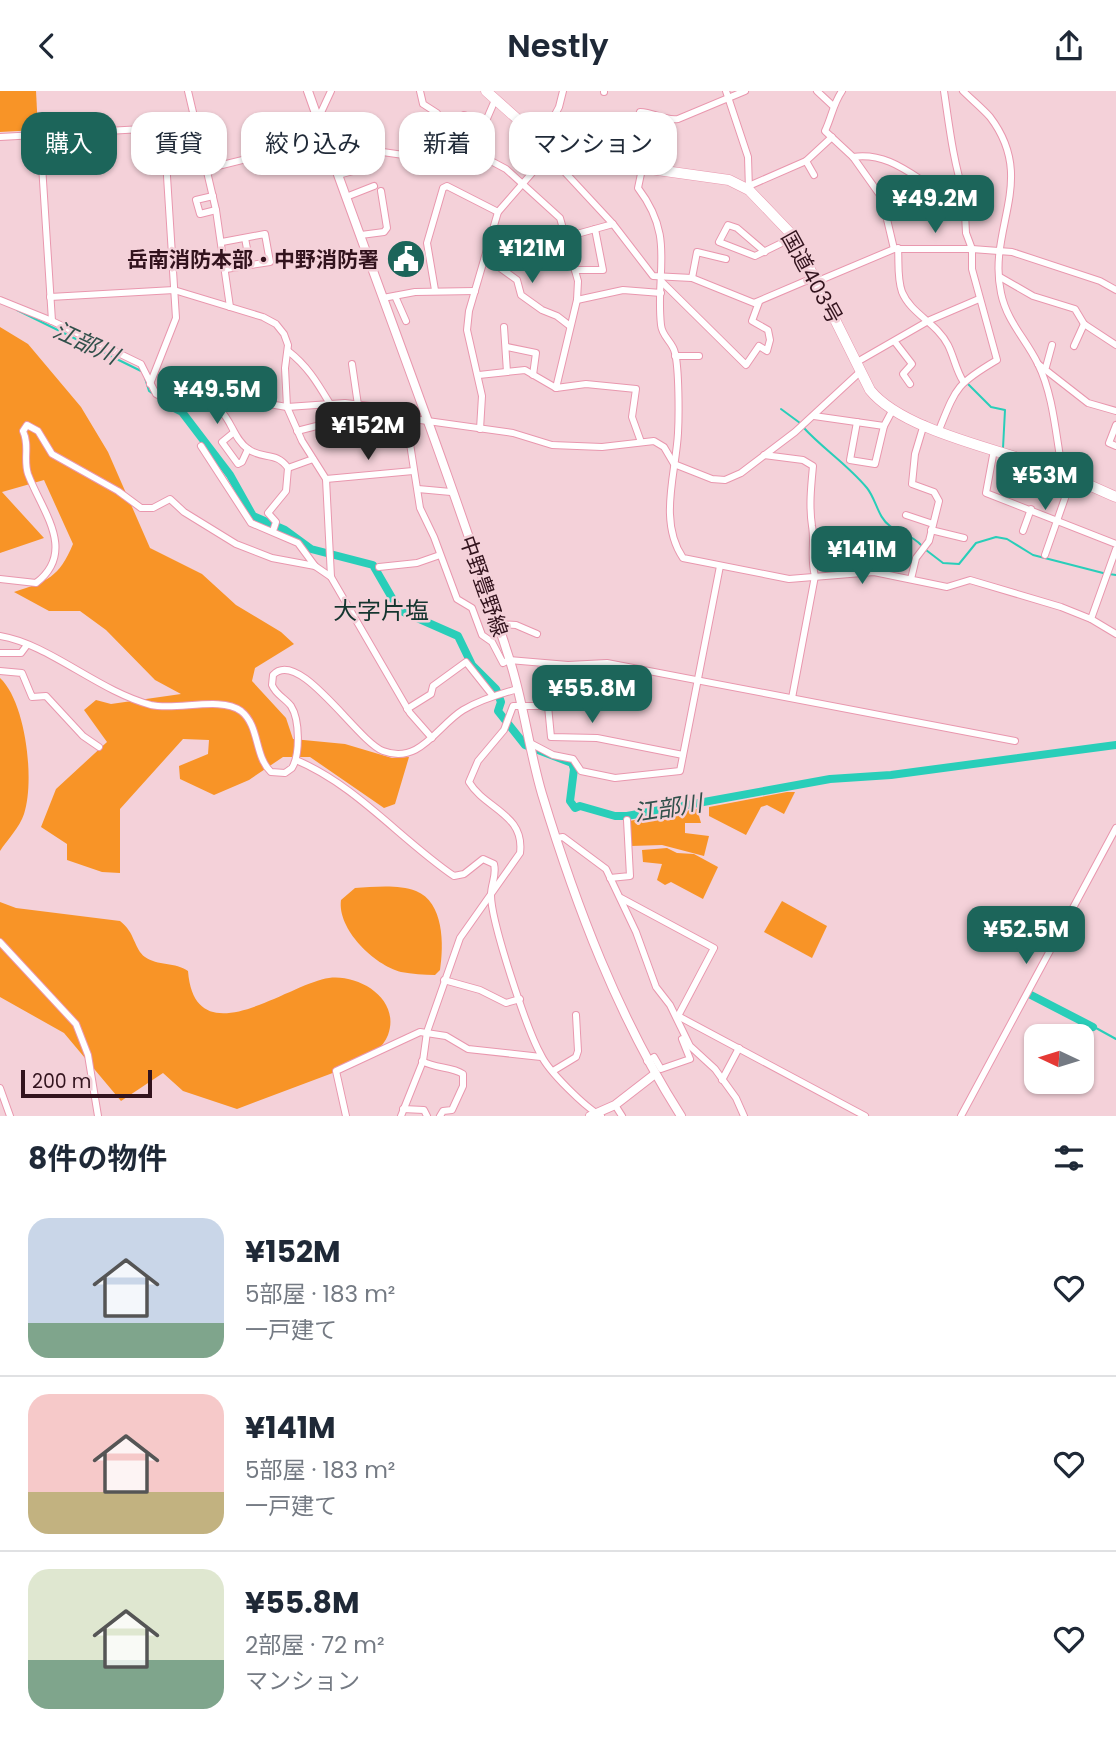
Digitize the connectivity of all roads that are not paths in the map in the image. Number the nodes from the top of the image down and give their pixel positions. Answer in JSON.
{"nodes":[{"id":1,"x":188,"y":91,"type":"edge"},
{"id":2,"x":308,"y":91,"type":"edge"},
{"id":3,"x":331,"y":91,"type":"edge"},
{"id":4,"x":420,"y":91,"type":"edge"},
{"id":5,"x":486,"y":91,"type":"edge"},
{"id":6,"x":563,"y":91,"type":"edge"},
{"id":7,"x":726,"y":91,"type":"edge"},
{"id":8,"x":745,"y":91,"type":"edge"},
{"id":9,"x":817,"y":91,"type":"edge"},
{"id":10,"x":842,"y":91,"type":"edge"},
{"id":11,"x":944,"y":91,"type":"edge"},
{"id":12,"x":963,"y":91,"type":"edge"},
{"id":13,"x":730,"y":98,"type":"junction"},
{"id":14,"x":495,"y":100,"type":"junction"},
{"id":15,"x":832,"y":105,"type":"junction"},
{"id":16,"x":193,"y":112,"type":"edge"},
{"id":17,"x":316,"y":112,"type":"edge"},
{"id":18,"x":321,"y":112,"type":"edge"},
{"id":19,"x":435,"y":112,"type":"edge"},
{"id":20,"x":490,"y":112,"type":"edge"},
{"id":21,"x":509,"y":112,"type":"edge"},
{"id":22,"x":556,"y":112,"type":"edge"},
{"id":23,"x":677,"y":119,"type":"edge"},
{"id":24,"x":21,"y":135,"type":"edge"},
{"id":25,"x":0,"y":137,"type":"edge"},
{"id":26,"x":831,"y":137,"type":"junction"},
{"id":27,"x":853,"y":157,"type":"junction"},
{"id":28,"x":806,"y":161,"type":"junction"},
{"id":29,"x":495,"y":164,"type":"edge"},
{"id":30,"x":677,"y":173,"type":"edge"},
{"id":31,"x":814,"y":174,"type":"dead end"},
{"id":32,"x":43,"y":175,"type":"edge"},
{"id":33,"x":167,"y":175,"type":"edge"},
{"id":34,"x":208,"y":175,"type":"edge"},
{"id":35,"x":338,"y":175,"type":"edge"},
{"id":36,"x":531,"y":175,"type":"edge"},
{"id":37,"x":568,"y":175,"type":"edge"},
{"id":38,"x":641,"y":175,"type":"edge"},
{"id":39,"x":522,"y":185,"type":"junction"},
{"id":40,"x":374,"y":186,"type":"dead end"},
{"id":41,"x":750,"y":188,"type":"junction"},
{"id":42,"x":381,"y":191,"type":"dead end"},
{"id":43,"x":964,"y":194,"type":"junction"},
{"id":44,"x":213,"y":196,"type":"junction"},
{"id":45,"x":346,"y":197,"type":"junction"},
{"id":46,"x":216,"y":210,"type":"junction"},
{"id":47,"x":498,"y":212,"type":"junction"},
{"id":48,"x":613,"y":224,"type":"junction"},
{"id":49,"x":595,"y":229,"type":"junction"},
{"id":50,"x":361,"y":235,"type":"junction"},
{"id":51,"x":566,"y":237,"type":"junction"},
{"id":52,"x":794,"y":237,"type":"junction"},
{"id":53,"x":245,"y":238,"type":"junction"},
{"id":54,"x":222,"y":242,"type":"junction"},
{"id":55,"x":896,"y":248,"type":"junction"},
{"id":56,"x":972,"y":249,"type":"junction"},
{"id":57,"x":999,"y":250,"type":"junction"},
{"id":58,"x":765,"y":252,"type":"junction"},
{"id":59,"x":368,"y":257,"type":"junction"},
{"id":60,"x":485,"y":257,"type":"junction"},
{"id":61,"x":296,"y":258,"type":"dead end"},
{"id":62,"x":726,"y":259,"type":"dead end"},
{"id":63,"x":250,"y":265,"type":"junction"},
{"id":64,"x":226,"y":269,"type":"junction"},
{"id":65,"x":575,"y":271,"type":"junction"},
{"id":66,"x":692,"y":278,"type":"junction"},
{"id":67,"x":1000,"y":278,"type":"junction"},
{"id":68,"x":662,"y":279,"type":"junction"},
{"id":69,"x":817,"y":279,"type":"junction"},
{"id":70,"x":435,"y":290,"type":"junction"},
{"id":71,"x":1116,"y":290,"type":"edge"},
{"id":72,"x":174,"y":291,"type":"junction"},
{"id":73,"x":475,"y":291,"type":"junction"},
{"id":74,"x":662,"y":293,"type":"junction"},
{"id":75,"x":395,"y":296,"type":"junction"},
{"id":76,"x":50,"y":297,"type":"junction"},
{"id":77,"x":383,"y":298,"type":"junction"},
{"id":78,"x":979,"y":299,"type":"junction"},
{"id":79,"x":0,"y":300,"type":"edge"},
{"id":80,"x":577,"y":300,"type":"junction"},
{"id":81,"x":759,"y":302,"type":"junction"},
{"id":82,"x":230,"y":307,"type":"junction"},
{"id":83,"x":930,"y":320,"type":"junction"},
{"id":84,"x":52,"y":321,"type":"junction"},
{"id":85,"x":406,"y":321,"type":"dead end"},
{"id":86,"x":1084,"y":324,"type":"junction"},
{"id":87,"x":504,"y":327,"type":"dead end"},
{"id":88,"x":569,"y":327,"type":"junction"},
{"id":89,"x":895,"y":342,"type":"junction"},
{"id":90,"x":1052,"y":345,"type":"dead end"},
{"id":91,"x":1116,"y":345,"type":"edge"},
{"id":92,"x":1074,"y":346,"type":"dead end"},
{"id":93,"x":507,"y":347,"type":"junction"},
{"id":94,"x":288,"y":351,"type":"junction"},
{"id":95,"x":676,"y":356,"type":"junction"},
{"id":96,"x":699,"y":356,"type":"dead end"},
{"id":97,"x":352,"y":364,"type":"dead end"},
{"id":98,"x":1038,"y":364,"type":"junction"},
{"id":99,"x":859,"y":366,"type":"junction"},
{"id":100,"x":1046,"y":367,"type":"junction"},
{"id":101,"x":507,"y":372,"type":"junction"},
{"id":102,"x":479,"y":375,"type":"junction"},
{"id":103,"x":533,"y":375,"type":"junction"},
{"id":104,"x":962,"y":381,"type":"junction"},
{"id":105,"x":910,"y":384,"type":"dead end"},
{"id":106,"x":150,"y":386,"type":"junction"},
{"id":107,"x":556,"y":388,"type":"junction"},
{"id":108,"x":222,"y":393,"type":"junction"},
{"id":109,"x":329,"y":402,"type":"junction"},
{"id":110,"x":358,"y":405,"type":"junction"},
{"id":111,"x":287,"y":407,"type":"junction"},
{"id":112,"x":892,"y":411,"type":"junction"},
{"id":113,"x":1116,"y":411,"type":"edge"},
{"id":114,"x":814,"y":416,"type":"junction"},
{"id":115,"x":406,"y":418,"type":"junction"},
{"id":116,"x":427,"y":421,"type":"junction"},
{"id":117,"x":857,"y":422,"type":"junction"},
{"id":118,"x":924,"y":424,"type":"junction"},
{"id":119,"x":1116,"y":425,"type":"edge"},
{"id":120,"x":884,"y":426,"type":"junction"},
{"id":121,"x":480,"y":429,"type":"junction"},
{"id":122,"x":939,"y":430,"type":"junction"},
{"id":123,"x":297,"y":431,"type":"junction"},
{"id":124,"x":233,"y":433,"type":"junction"},
{"id":125,"x":641,"y":442,"type":"junction"},
{"id":126,"x":201,"y":446,"type":"dead end"},
{"id":127,"x":1116,"y":446,"type":"edge"},
{"id":128,"x":247,"y":449,"type":"junction"},
{"id":129,"x":994,"y":450,"type":"junction"},
{"id":130,"x":764,"y":454,"type":"junction"},
{"id":131,"x":313,"y":459,"type":"junction"},
{"id":132,"x":674,"y":464,"type":"junction"},
{"id":133,"x":288,"y":468,"type":"junction"},
{"id":134,"x":413,"y":471,"type":"junction"},
{"id":135,"x":1067,"y":476,"type":"junction"},
{"id":136,"x":326,"y":479,"type":"junction"},
{"id":137,"x":418,"y":489,"type":"junction"},
{"id":138,"x":451,"y":492,"type":"junction"},
{"id":139,"x":1116,"y":497,"type":"edge"},
{"id":140,"x":1031,"y":509,"type":"junction"},
{"id":141,"x":906,"y":515,"type":"dead end"},
{"id":142,"x":1056,"y":518,"type":"junction"},
{"id":143,"x":932,"y":527,"type":"junction"},
{"id":144,"x":272,"y":531,"type":"junction"},
{"id":145,"x":1023,"y":531,"type":"dead end"},
{"id":146,"x":964,"y":538,"type":"dead end"},
{"id":147,"x":1116,"y":546,"type":"edge"},
{"id":148,"x":440,"y":555,"type":"junction"},
{"id":149,"x":1045,"y":555,"type":"dead end"},
{"id":150,"x":315,"y":566,"type":"junction"},
{"id":151,"x":720,"y":566,"type":"junction"},
{"id":152,"x":379,"y":567,"type":"dead end"},
{"id":153,"x":815,"y":576,"type":"junction"},
{"id":154,"x":331,"y":577,"type":"junction"},
{"id":155,"x":0,"y":579,"type":"edge"},
{"id":156,"x":911,"y":579,"type":"junction"},
{"id":157,"x":1091,"y":619,"type":"junction"},
{"id":158,"x":497,"y":624,"type":"junction"},
{"id":159,"x":537,"y":634,"type":"dead end"},
{"id":160,"x":1116,"y":634,"type":"edge"},
{"id":161,"x":0,"y":636,"type":"edge"},
{"id":162,"x":27,"y":645,"type":"junction"},
{"id":163,"x":0,"y":653,"type":"edge"},
{"id":164,"x":509,"y":660,"type":"junction"},
{"id":165,"x":0,"y":671,"type":"edge"},
{"id":166,"x":697,"y":679,"type":"junction"},
{"id":167,"x":518,"y":689,"type":"junction"},
{"id":168,"x":494,"y":695,"type":"junction"},
{"id":169,"x":792,"y":698,"type":"junction"},
{"id":170,"x":522,"y":704,"type":"junction"},
{"id":171,"x":407,"y":709,"type":"junction"},
{"id":172,"x":432,"y":738,"type":"junction"},
{"id":173,"x":1015,"y":741,"type":"dead end"},
{"id":174,"x":532,"y":744,"type":"junction"},
{"id":175,"x":99,"y":747,"type":"dead end"},
{"id":176,"x":682,"y":755,"type":"junction"},
{"id":177,"x":296,"y":760,"type":"junction"},
{"id":178,"x":627,"y":820,"type":"dead end"},
{"id":179,"x":1116,"y":828,"type":"edge"},
{"id":180,"x":556,"y":838,"type":"junction"},
{"id":181,"x":610,"y":878,"type":"junction"},
{"id":182,"x":491,"y":895,"type":"junction"},
{"id":183,"x":620,"y":897,"type":"junction"},
{"id":184,"x":0,"y":942,"type":"edge"},
{"id":185,"x":444,"y":980,"type":"junction"},
{"id":186,"x":520,"y":999,"type":"junction"},
{"id":187,"x":576,"y":1015,"type":"dead end"},
{"id":188,"x":677,"y":1017,"type":"junction"},
{"id":189,"x":427,"y":1032,"type":"junction"},
{"id":190,"x":682,"y":1033,"type":"junction"},
{"id":191,"x":739,"y":1048,"type":"junction"},
{"id":192,"x":541,"y":1057,"type":"junction"},
{"id":193,"x":422,"y":1061,"type":"junction"},
{"id":194,"x":647,"y":1061,"type":"junction"},
{"id":195,"x":553,"y":1071,"type":"junction"},
{"id":196,"x":654,"y":1074,"type":"junction"},
{"id":197,"x":722,"y":1080,"type":"junction"},
{"id":198,"x":0,"y":1088,"type":"edge"},
{"id":199,"x":615,"y":1105,"type":"junction"},
{"id":200,"x":402,"y":1112,"type":"edge"},
{"id":201,"x":596,"y":1115,"type":"edge"},
{"id":202,"x":10,"y":1116,"type":"edge"},
{"id":203,"x":98,"y":1116,"type":"edge"},
{"id":204,"x":346,"y":1116,"type":"edge"},
{"id":205,"x":427,"y":1116,"type":"edge"},
{"id":206,"x":440,"y":1116,"type":"edge"},
{"id":207,"x":622,"y":1116,"type":"edge"},
{"id":208,"x":681,"y":1116,"type":"edge"},
{"id":209,"x":744,"y":1116,"type":"edge"},
{"id":210,"x":865,"y":1116,"type":"edge"},
{"id":211,"x":961,"y":1116,"type":"edge"}],
"edges":[{"from":1,"to":16,"type":"street"},
{"from":2,"to":17,"type":"main road","name":"中野豊野線"},
{"from":3,"to":18,"type":"street"},
{"from":4,"to":19,"type":"street"},
{"from":5,"to":14,"type":"highway","name":"国道403号"},
{"from":6,"to":22,"type":"street"},
{"from":7,"to":13,"type":"street"},
{"from":8,"to":13,"type":"street"},
{"from":9,"to":15,"type":"street"},
{"from":10,"to":15,"type":"street"},
{"from":11,"to":43,"type":"street"},
{"from":12,"to":57,"type":"street"},
{"from":13,"to":23,"type":"street"},
{"from":13,"to":41,"type":"street"},
{"from":14,"to":20,"type":"street"},
{"from":14,"to":21,"type":"highway","name":"国道403号"},
{"from":15,"to":26,"type":"street"},
{"from":24,"to":25,"type":"street"},
{"from":26,"to":27,"type":"street"},
{"from":26,"to":28,"type":"street"},
{"from":27,"to":43,"type":"street"},
{"from":27,"to":55,"type":"street"},
{"from":28,"to":31,"type":"street"},
{"from":28,"to":41,"type":"street"},
{"from":29,"to":39,"type":"street"},
{"from":30,"to":41,"type":"highway","name":"国道403号"},
{"from":32,"to":76,"type":"street"},
{"from":33,"to":72,"type":"street"},
{"from":34,"to":44,"type":"street"},
{"from":35,"to":45,"type":"main road","name":"中野豊野線"},
{"from":36,"to":39,"type":"street"},
{"from":37,"to":48,"type":"street"},
{"from":38,"to":68,"type":"street"},
{"from":39,"to":47,"type":"street"},
{"from":39,"to":51,"type":"street"},
{"from":40,"to":45,"type":"street"},
{"from":41,"to":52,"type":"highway","name":"国道403号"},
{"from":42,"to":50,"type":"street"},
{"from":43,"to":56,"type":"street"},
{"from":44,"to":46,"type":"street"},
{"from":44,"to":46,"type":"street"},
{"from":45,"to":50,"type":"main road","name":"中野豊野線"},
{"from":46,"to":54,"type":"street"},
{"from":47,"to":60,"type":"street"},
{"from":47,"to":70,"type":"street"},
{"from":48,"to":49,"type":"street"},
{"from":48,"to":68,"type":"street"},
{"from":49,"to":51,"type":"street"},
{"from":49,"to":65,"type":"street"},
{"from":50,"to":59,"type":"main road","name":"中野豊野線"},
{"from":51,"to":65,"type":"street"},
{"from":52,"to":58,"type":"street"},
{"from":52,"to":69,"type":"highway","name":"国道403号"},
{"from":53,"to":54,"type":"street"},
{"from":53,"to":63,"type":"street"},
{"from":53,"to":63,"type":"street"},
{"from":54,"to":64,"type":"street"},
{"from":55,"to":56,"type":"street"},
{"from":55,"to":69,"type":"street"},
{"from":55,"to":83,"type":"street"},
{"from":56,"to":57,"type":"street"},
{"from":56,"to":78,"type":"street"},
{"from":57,"to":67,"type":"street"},
{"from":57,"to":71,"type":"street"},
{"from":58,"to":58,"type":"street"},
{"from":59,"to":61,"type":"street"},
{"from":59,"to":77,"type":"main road","name":"中野豊野線"},
{"from":60,"to":73,"type":"street"},
{"from":60,"to":88,"type":"street"},
{"from":62,"to":66,"type":"street"},
{"from":63,"to":64,"type":"street"},
{"from":64,"to":82,"type":"street"},
{"from":65,"to":80,"type":"street"},
{"from":66,"to":68,"type":"street"},
{"from":66,"to":81,"type":"street"},
{"from":67,"to":86,"type":"street"},
{"from":67,"to":98,"type":"street"},
{"from":68,"to":74,"type":"street"},
{"from":68,"to":81,"type":"street"},
{"from":69,"to":81,"type":"street"},
{"from":69,"to":99,"type":"highway","name":"国道403号"},
{"from":70,"to":73,"type":"street"},
{"from":70,"to":75,"type":"street"},
{"from":72,"to":76,"type":"street"},
{"from":72,"to":82,"type":"street"},
{"from":72,"to":106,"type":"street"},
{"from":73,"to":102,"type":"street"},
{"from":74,"to":80,"type":"street"},
{"from":74,"to":95,"type":"street"},
{"from":75,"to":77,"type":"street"},
{"from":75,"to":85,"type":"street"},
{"from":76,"to":84,"type":"street"},
{"from":77,"to":116,"type":"main road","name":"中野豊野線"},
{"from":78,"to":83,"type":"street"},
{"from":78,"to":104,"type":"street"},
{"from":79,"to":84,"type":"street"},
{"from":80,"to":88,"type":"street"},
{"from":82,"to":94,"type":"street"},
{"from":83,"to":89,"type":"street"},
{"from":83,"to":104,"type":"street"},
{"from":84,"to":106,"type":"street"},
{"from":86,"to":91,"type":"street"},
{"from":86,"to":92,"type":"street"},
{"from":87,"to":93,"type":"street"},
{"from":88,"to":107,"type":"street"},
{"from":89,"to":99,"type":"street"},
{"from":89,"to":105,"type":"street"},
{"from":90,"to":100,"type":"street"},
{"from":93,"to":101,"type":"street"},
{"from":93,"to":103,"type":"street"},
{"from":94,"to":109,"type":"street"},
{"from":94,"to":111,"type":"street"},
{"from":95,"to":96,"type":"street"},
{"from":95,"to":132,"type":"street"},
{"from":97,"to":110,"type":"street"},
{"from":98,"to":100,"type":"street"},
{"from":98,"to":135,"type":"street"},
{"from":99,"to":112,"type":"highway","name":"国道403号"},
{"from":99,"to":114,"type":"street"},
{"from":100,"to":113,"type":"street"},
{"from":101,"to":102,"type":"street"},
{"from":101,"to":103,"type":"street"},
{"from":102,"to":121,"type":"street"},
{"from":103,"to":107,"type":"street"},
{"from":104,"to":122,"type":"street"},
{"from":106,"to":108,"type":"street"},
{"from":107,"to":125,"type":"street"},
{"from":108,"to":111,"type":"street"},
{"from":108,"to":124,"type":"street"},
{"from":109,"to":110,"type":"street"},
{"from":109,"to":111,"type":"street"},
{"from":109,"to":123,"type":"street"},
{"from":110,"to":115,"type":"street"},
{"from":111,"to":123,"type":"street"},
{"from":112,"to":118,"type":"highway","name":"国道403号"},
{"from":112,"to":120,"type":"street"},
{"from":114,"to":117,"type":"street"},
{"from":114,"to":130,"type":"street"},
{"from":115,"to":116,"type":"street"},
{"from":115,"to":134,"type":"street"},
{"from":116,"to":121,"type":"street"},
{"from":116,"to":138,"type":"main road","name":"中野豊野線"},
{"from":117,"to":120,"type":"street"},
{"from":117,"to":120,"type":"street"},
{"from":118,"to":122,"type":"highway","name":"国道403号"},
{"from":118,"to":143,"type":"street"},
{"from":119,"to":127,"type":"street"},
{"from":121,"to":125,"type":"street"},
{"from":122,"to":129,"type":"highway","name":"国道403号"},
{"from":123,"to":131,"type":"street"},
{"from":124,"to":128,"type":"street"},
{"from":124,"to":128,"type":"street"},
{"from":125,"to":132,"type":"street"},
{"from":126,"to":144,"type":"street"},
{"from":128,"to":133,"type":"street"},
{"from":129,"to":135,"type":"highway","name":"国道403号"},
{"from":129,"to":140,"type":"street"},
{"from":130,"to":132,"type":"street"},
{"from":130,"to":153,"type":"street"},
{"from":131,"to":133,"type":"street"},
{"from":131,"to":136,"type":"street"},
{"from":132,"to":151,"type":"street"},
{"from":133,"to":144,"type":"street"},
{"from":134,"to":136,"type":"street"},
{"from":134,"to":137,"type":"street"},
{"from":135,"to":139,"type":"highway","name":"国道403号"},
{"from":135,"to":142,"type":"street"},
{"from":136,"to":154,"type":"street"},
{"from":137,"to":138,"type":"street"},
{"from":137,"to":148,"type":"street"},
{"from":138,"to":158,"type":"main road","name":"中野豊野線"},
{"from":140,"to":142,"type":"street"},
{"from":140,"to":145,"type":"street"},
{"from":141,"to":143,"type":"street"},
{"from":142,"to":147,"type":"street"},
{"from":142,"to":149,"type":"street"},
{"from":143,"to":146,"type":"street"},
{"from":143,"to":156,"type":"street"},
{"from":144,"to":150,"type":"street"},
{"from":147,"to":157,"type":"street"},
{"from":148,"to":152,"type":"street"},
{"from":148,"to":164,"type":"street"},
{"from":150,"to":154,"type":"street"},
{"from":150,"to":155,"type":"street"},
{"from":151,"to":153,"type":"street"},
{"from":151,"to":166,"type":"street"},
{"from":153,"to":156,"type":"street"},
{"from":153,"to":169,"type":"street"},
{"from":154,"to":171,"type":"street"},
{"from":156,"to":157,"type":"street"},
{"from":157,"to":160,"type":"street"},
{"from":158,"to":159,"type":"street"},
{"from":158,"to":164,"type":"main road","name":"中野豊野線"},
{"from":161,"to":162,"type":"street"},
{"from":162,"to":163,"type":"street"},
{"from":162,"to":177,"type":"street"},
{"from":164,"to":166,"type":"street"},
{"from":164,"to":167,"type":"main road","name":"中野豊野線"},
{"from":165,"to":175,"type":"street"},
{"from":166,"to":169,"type":"street"},
{"from":166,"to":176,"type":"street"},
{"from":167,"to":168,"type":"street"},
{"from":167,"to":170,"type":"main road","name":"中野豊野線"},
{"from":168,"to":171,"type":"street"},
{"from":168,"to":172,"type":"street"},
{"from":169,"to":173,"type":"street"},
{"from":170,"to":174,"type":"main road","name":"中野豊野線"},
{"from":170,"to":176,"type":"street"},
{"from":170,"to":182,"type":"street"},
{"from":171,"to":172,"type":"street"},
{"from":172,"to":177,"type":"street"},
{"from":174,"to":176,"type":"street"},
{"from":174,"to":180,"type":"main road","name":"中野豊野線"},
{"from":177,"to":182,"type":"street"},
{"from":178,"to":181,"type":"street"},
{"from":179,"to":211,"type":"street"},
{"from":180,"to":181,"type":"street"},
{"from":180,"to":194,"type":"main road","name":"中野豊野線"},
{"from":181,"to":183,"type":"street"},
{"from":182,"to":185,"type":"street"},
{"from":182,"to":186,"type":"street"},
{"from":183,"to":188,"type":"street"},
{"from":183,"to":188,"type":"street"},
{"from":184,"to":203,"type":"street"},
{"from":185,"to":186,"type":"street"},
{"from":185,"to":189,"type":"street"},
{"from":186,"to":192,"type":"street"},
{"from":187,"to":195,"type":"street"},
{"from":188,"to":190,"type":"street"},
{"from":188,"to":191,"type":"street"},
{"from":189,"to":192,"type":"street"},
{"from":189,"to":193,"type":"street"},
{"from":189,"to":204,"type":"street"},
{"from":190,"to":194,"type":"street"},
{"from":190,"to":197,"type":"street"},
{"from":191,"to":197,"type":"street"},
{"from":191,"to":210,"type":"street"},
{"from":192,"to":195,"type":"street"},
{"from":193,"to":200,"type":"street"},
{"from":193,"to":206,"type":"street"},
{"from":194,"to":196,"type":"main road","name":"中野豊野線"},
{"from":195,"to":201,"type":"street"},
{"from":196,"to":199,"type":"main road"},
{"from":196,"to":208,"type":"main road","name":"中野豊野線"},
{"from":197,"to":209,"type":"street"},
{"from":198,"to":202,"type":"street"},
{"from":199,"to":201,"type":"main road"},
{"from":199,"to":207,"type":"street"},
{"from":200,"to":205,"type":"street"}]}
